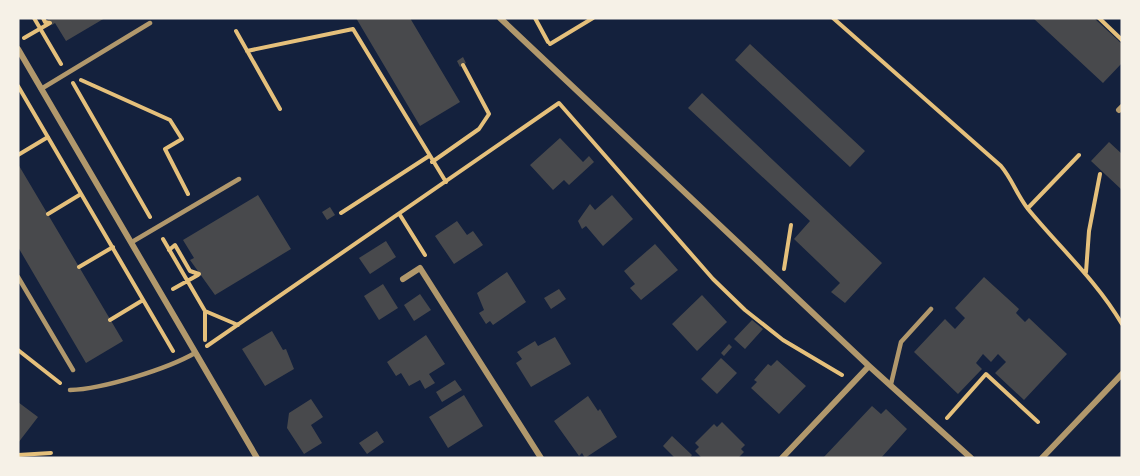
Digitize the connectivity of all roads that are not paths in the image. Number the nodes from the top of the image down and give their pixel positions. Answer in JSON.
{"nodes":[{"id":1,"x":500,"y":18,"type":"edge"},
{"id":2,"x":150,"y":23,"type":"dead end"},
{"id":3,"x":18,"y":49,"type":"edge"},
{"id":4,"x":41,"y":88,"type":"junction"},
{"id":5,"x":239,"y":179,"type":"dead end"},
{"id":6,"x":132,"y":242,"type":"junction"},
{"id":7,"x":18,"y":277,"type":"edge"},
{"id":8,"x":403,"y":279,"type":"dead end"},
{"id":9,"x":931,"y":309,"type":"dead end"},
{"id":10,"x":195,"y":353,"type":"junction"},
{"id":11,"x":869,"y":366,"type":"junction"},
{"id":12,"x":73,"y":370,"type":"dead end"},
{"id":13,"x":1122,"y":375,"type":"edge"},
{"id":14,"x":891,"y":384,"type":"junction"},
{"id":15,"x":70,"y":390,"type":"road end"},
{"id":16,"x":257,"y":458,"type":"edge"},
{"id":17,"x":541,"y":458,"type":"edge"},
{"id":18,"x":782,"y":458,"type":"edge"},
{"id":19,"x":971,"y":458,"type":"edge"},
{"id":20,"x":1042,"y":458,"type":"edge"}],
"edges":[{"from":1,"to":11,"type":"street"},
{"from":2,"to":4,"type":"lane"},
{"from":3,"to":4,"type":"street"},
{"from":4,"to":6,"type":"street"},
{"from":5,"to":6,"type":"lane"},
{"from":6,"to":10,"type":"street"},
{"from":7,"to":12,"type":"lane"},
{"from":8,"to":17,"type":"street"},
{"from":9,"to":14,"type":"lane"},
{"from":10,"to":15,"type":"lane"},
{"from":10,"to":16,"type":"street"},
{"from":11,"to":14,"type":"street"},
{"from":11,"to":18,"type":"street"},
{"from":13,"to":20,"type":"street"},
{"from":14,"to":19,"type":"street"}]}
